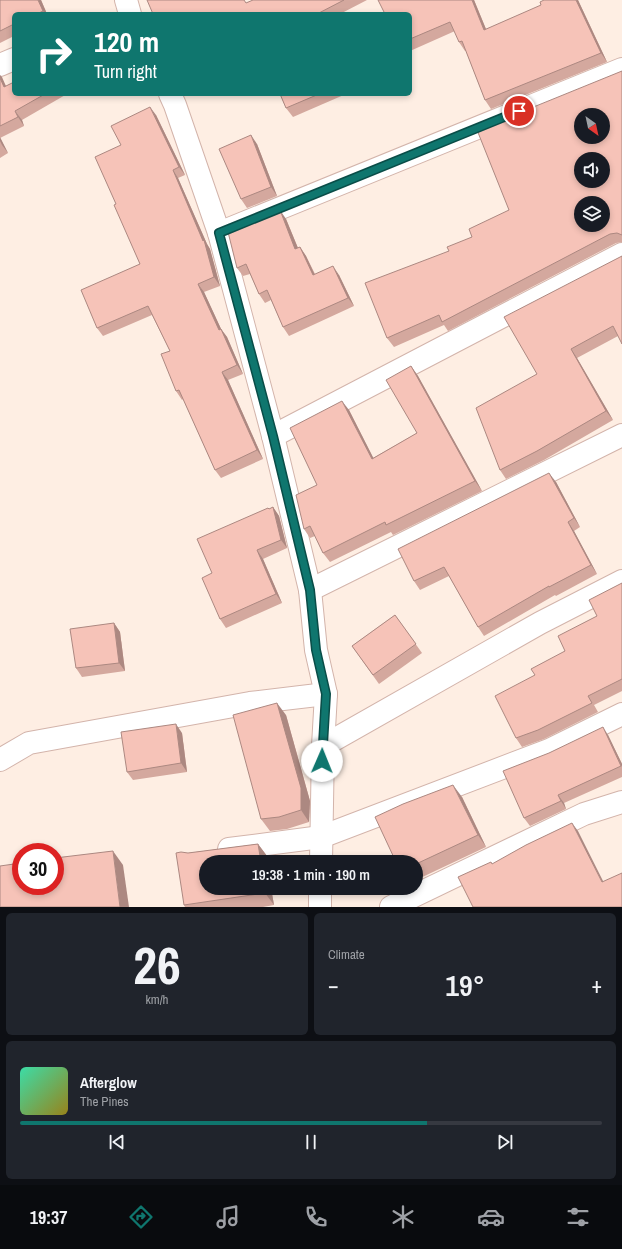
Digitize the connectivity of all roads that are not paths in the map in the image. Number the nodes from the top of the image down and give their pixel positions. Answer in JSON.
{"nodes":[{"id":1,"x":12,"y":60,"type":"edge"},
{"id":2,"x":0,"y":65,"type":"edge"},
{"id":3,"x":622,"y":69,"type":"edge"},
{"id":4,"x":171,"y":96,"type":"edge"},
{"id":5,"x":219,"y":233,"type":"junction"},
{"id":6,"x":622,"y":254,"type":"edge"},
{"id":7,"x":622,"y":435,"type":"edge"},
{"id":8,"x":273,"y":436,"type":"junction"},
{"id":9,"x":622,"y":581,"type":"edge"},
{"id":10,"x":310,"y":590,"type":"junction"},
{"id":11,"x":326,"y":694,"type":"junction"},
{"id":12,"x":622,"y":714,"type":"edge"},
{"id":13,"x":323,"y":746,"type":"junction"},
{"id":14,"x":0,"y":760,"type":"edge"},
{"id":15,"x":622,"y":802,"type":"edge"},
{"id":16,"x":321,"y":837,"type":"junction"},
{"id":17,"x":211,"y":851,"type":"edge"},
{"id":18,"x":321,"y":855,"type":"edge"},
{"id":19,"x":320,"y":895,"type":"edge"},
{"id":20,"x":320,"y":907,"type":"edge"},
{"id":21,"x":391,"y":907,"type":"edge"}],
"edges":[{"from":1,"to":2,"type":"street"},
{"from":3,"to":5,"type":"street"},
{"from":4,"to":5,"type":"street"},
{"from":5,"to":8,"type":"street"},
{"from":6,"to":8,"type":"street"},
{"from":7,"to":10,"type":"street"},
{"from":8,"to":10,"type":"street"},
{"from":9,"to":13,"type":"street"},
{"from":10,"to":11,"type":"street"},
{"from":11,"to":13,"type":"street"},
{"from":11,"to":14,"type":"street"},
{"from":12,"to":16,"type":"street"},
{"from":13,"to":16,"type":"street"},
{"from":15,"to":21,"type":"street"},
{"from":16,"to":17,"type":"street"},
{"from":16,"to":18,"type":"street"},
{"from":19,"to":20,"type":"street"}]}
